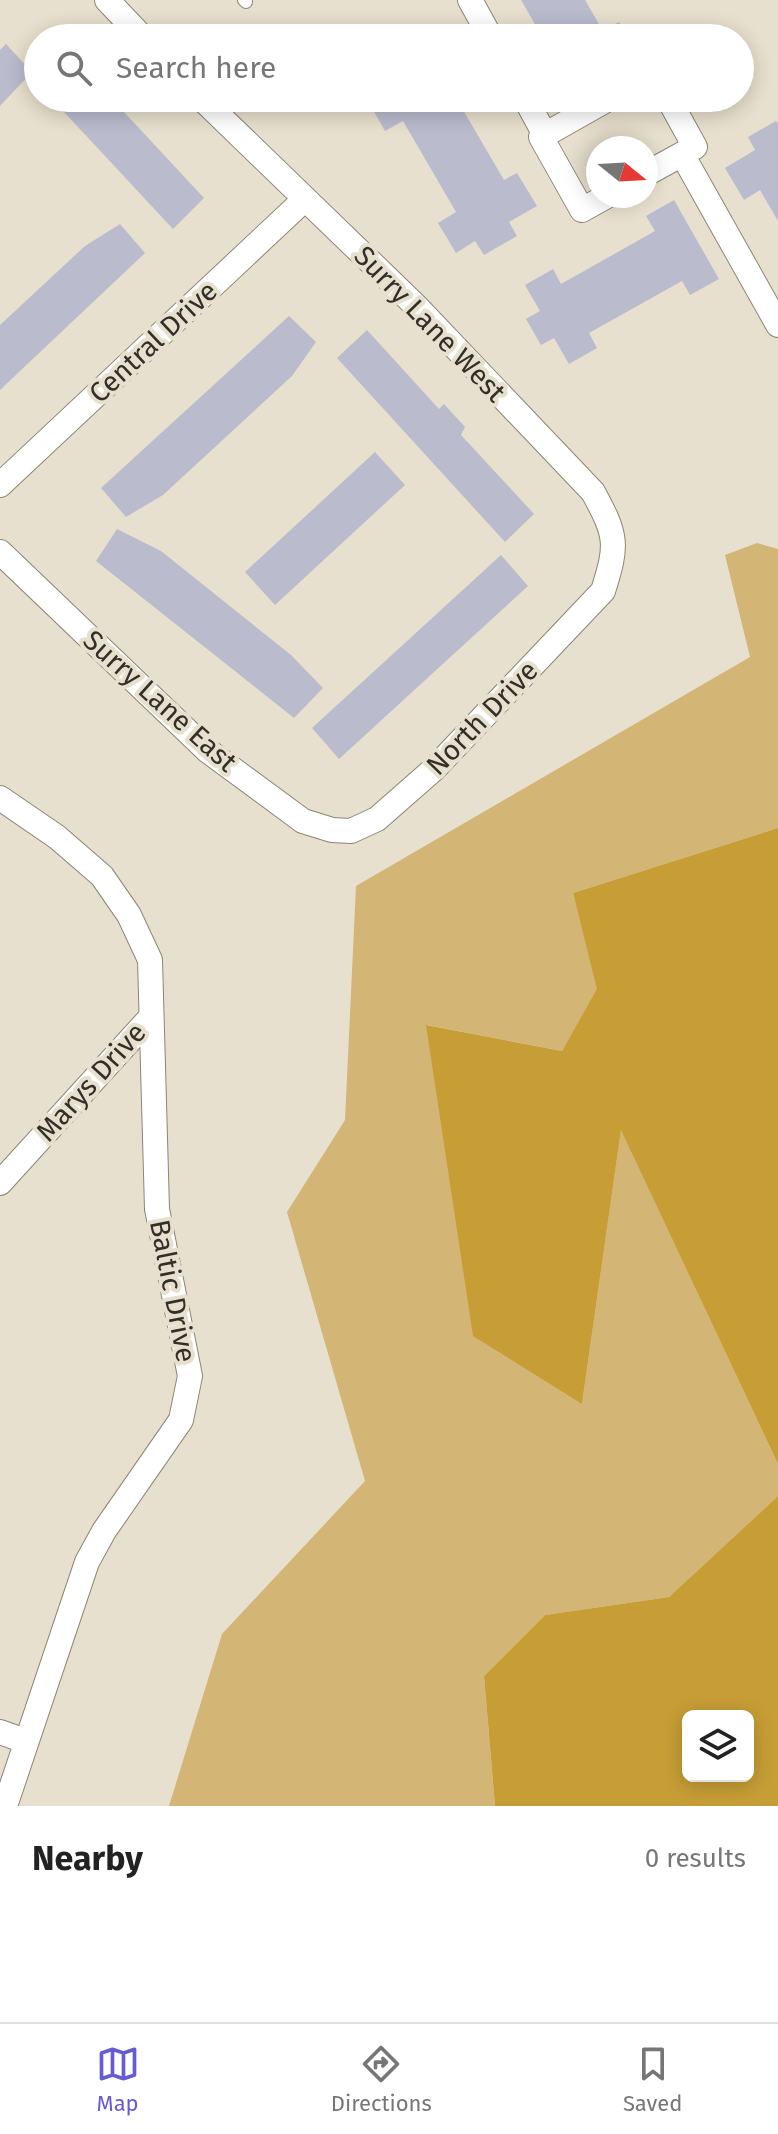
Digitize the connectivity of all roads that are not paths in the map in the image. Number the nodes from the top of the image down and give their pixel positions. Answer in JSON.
{"nodes":[{"id":1,"x":107,"y":0,"type":"edge"},
{"id":2,"x":470,"y":0,"type":"edge"},
{"id":3,"x":130,"y":24,"type":"edge"},
{"id":4,"x":483,"y":24,"type":"edge"},
{"id":5,"x":215,"y":112,"type":"edge"},
{"id":6,"x":533,"y":112,"type":"edge"},
{"id":7,"x":585,"y":112,"type":"edge"},
{"id":8,"x":676,"y":112,"type":"edge"},
{"id":9,"x":545,"y":135,"type":"junction"},
{"id":10,"x":682,"y":154,"type":"junction"},
{"id":11,"x":658,"y":167,"type":"edge"},
{"id":12,"x":305,"y":199,"type":"junction"},
{"id":13,"x":586,"y":208,"type":"edge"},
{"id":14,"x":778,"y":325,"type":"edge"},
{"id":15,"x":0,"y":485,"type":"edge"},
{"id":16,"x":0,"y":552,"type":"edge"},
{"id":17,"x":609,"y":575,"type":"joint"},
{"id":18,"x":0,"y":798,"type":"edge"},
{"id":19,"x":332,"y":830,"type":"joint"},
{"id":20,"x":151,"y":1017,"type":"junction"},
{"id":21,"x":0,"y":1183,"type":"edge"},
{"id":22,"x":0,"y":1732,"type":"edge"},
{"id":23,"x":25,"y":1741,"type":"junction"},
{"id":24,"x":5,"y":1806,"type":"edge"}],
"edges":[{"from":1,"to":3,"type":"street"},
{"from":2,"to":4,"type":"street"},
{"from":5,"to":12,"type":"street","name":"Surry Lane West"},
{"from":6,"to":9,"type":"street"},
{"from":7,"to":9,"type":"street"},
{"from":8,"to":10,"type":"street"},
{"from":9,"to":13,"type":"street"},
{"from":10,"to":11,"type":"street"},
{"from":10,"to":14,"type":"street"},
{"from":12,"to":15,"type":"street","name":"Central Drive"},
{"from":12,"to":17,"type":"street","name":"Surry Lane West"},
{"from":16,"to":19,"type":"street","name":"Surry Lane East"},
{"from":17,"to":19,"type":"street","name":"North Drive"},
{"from":18,"to":20,"type":"street","name":"Baltic Drive"},
{"from":20,"to":21,"type":"street","name":"Marys Drive"},
{"from":20,"to":23,"type":"street","name":"Baltic Drive"},
{"from":22,"to":23,"type":"street"},
{"from":23,"to":24,"type":"street","name":"Baltic Drive"}]}
